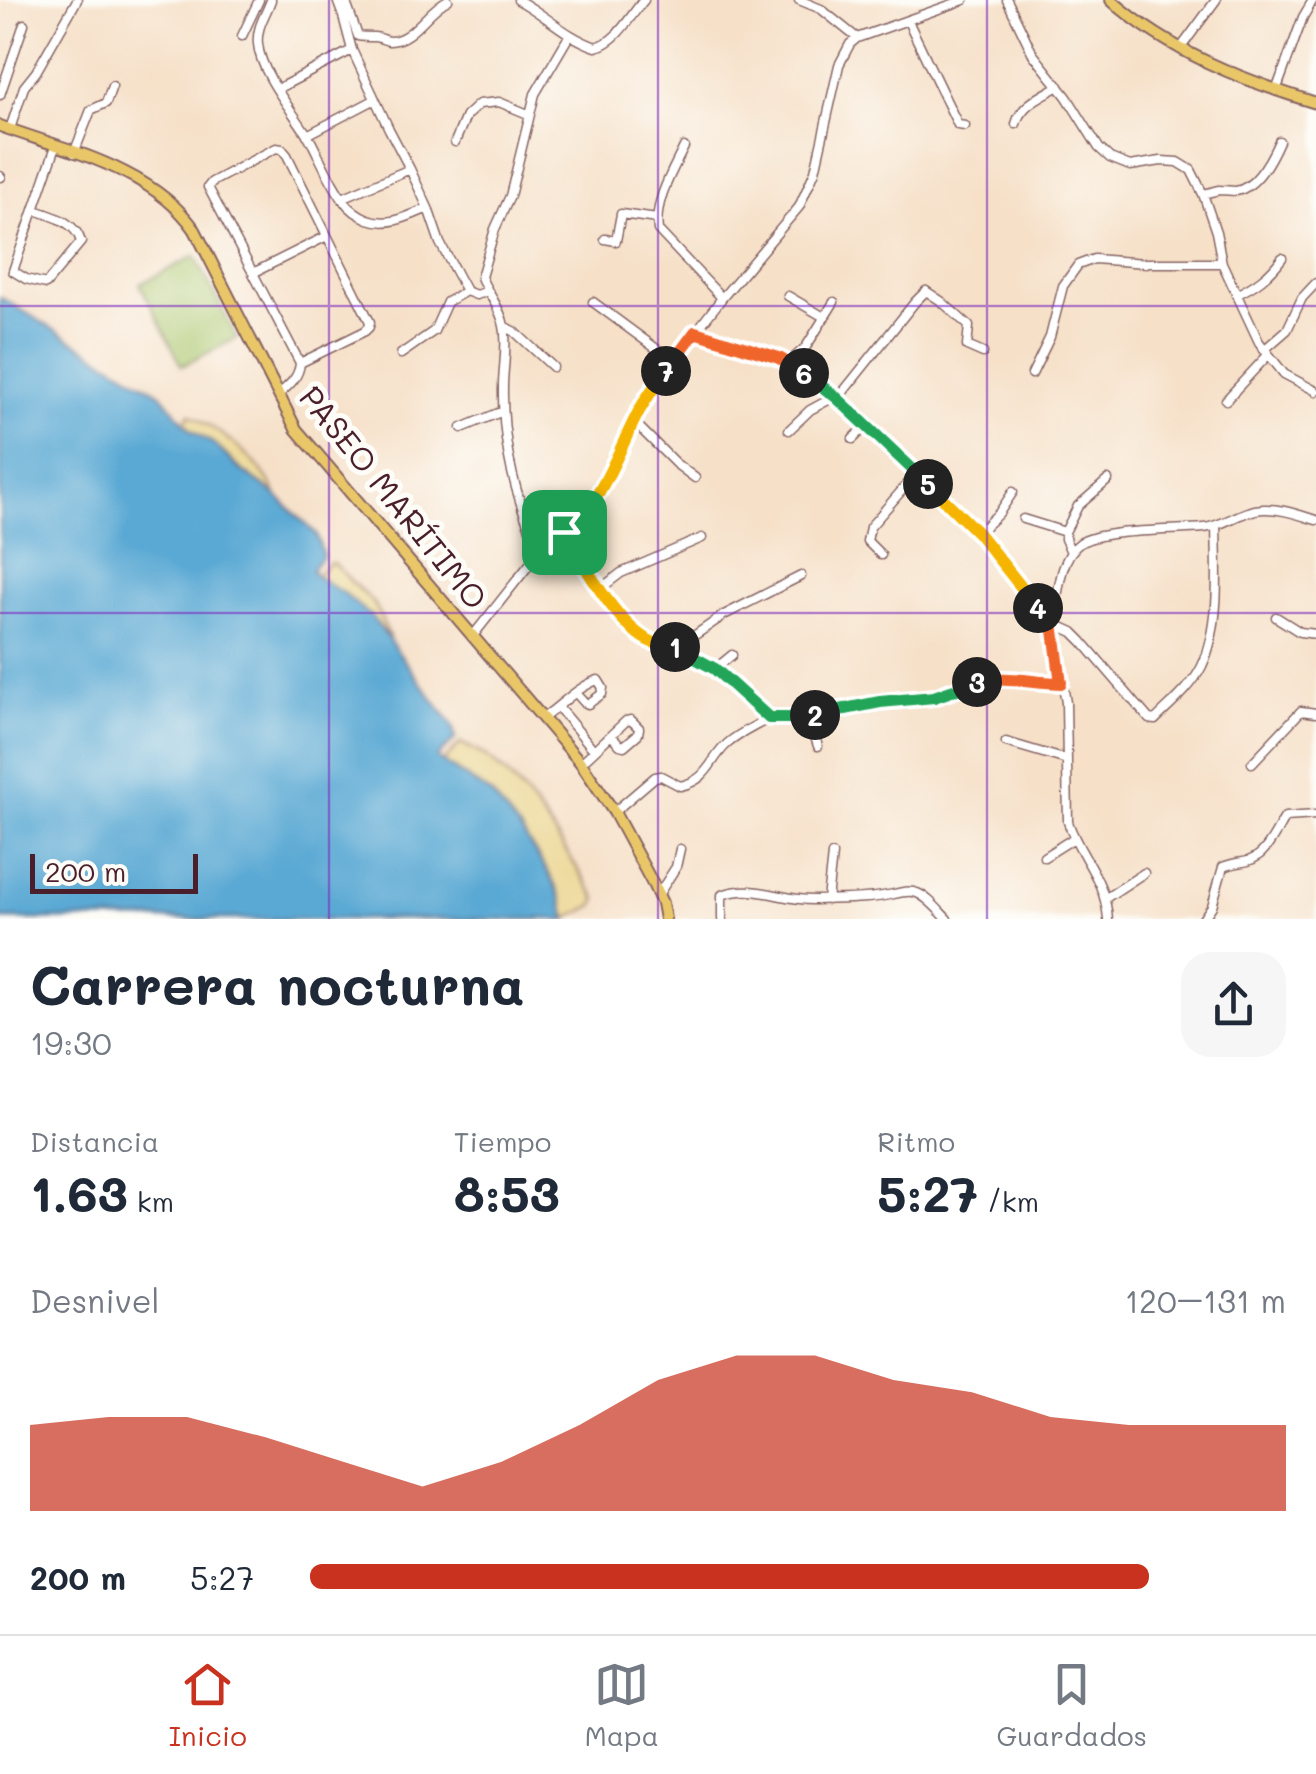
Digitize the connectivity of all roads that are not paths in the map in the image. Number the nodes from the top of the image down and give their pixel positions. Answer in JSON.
{"nodes":[{"id":1,"x":77,"y":0,"type":"edge"},
{"id":2,"x":259,"y":0,"type":"edge"},
{"id":3,"x":271,"y":0,"type":"edge"},
{"id":4,"x":337,"y":0,"type":"edge"},
{"id":5,"x":345,"y":0,"type":"edge"},
{"id":6,"x":448,"y":0,"type":"edge"},
{"id":7,"x":518,"y":0,"type":"edge"},
{"id":8,"x":643,"y":0,"type":"edge"},
{"id":9,"x":800,"y":0,"type":"edge"},
{"id":10,"x":964,"y":0,"type":"edge"},
{"id":11,"x":1007,"y":0,"type":"edge"},
{"id":12,"x":1111,"y":0,"type":"edge"},
{"id":13,"x":1216,"y":0,"type":"edge"},
{"id":14,"x":1313,"y":0,"type":"edge"},
{"id":15,"x":908,"y":21,"type":"junction"},
{"id":16,"x":24,"y":24,"type":"dead end"},
{"id":17,"x":242,"y":36,"type":"dead end"},
{"id":18,"x":568,"y":36,"type":"junction"},
{"id":19,"x":857,"y":38,"type":"junction"},
{"id":20,"x":1180,"y":48,"type":"junction"},
{"id":21,"x":352,"y":50,"type":"junction"},
{"id":22,"x":112,"y":86,"type":"dead end"},
{"id":23,"x":1058,"y":86,"type":"junction"},
{"id":24,"x":277,"y":89,"type":"junction"},
{"id":25,"x":1276,"y":91,"type":"junction"},
{"id":26,"x":0,"y":95,"type":"edge"},
{"id":27,"x":374,"y":100,"type":"junction"},
{"id":28,"x":1316,"y":103,"type":"edge"},
{"id":29,"x":528,"y":114,"type":"junction"},
{"id":30,"x":1016,"y":124,"type":"dead end"},
{"id":31,"x":965,"y":126,"type":"dead end"},
{"id":32,"x":5,"y":128,"type":"edge"},
{"id":33,"x":308,"y":135,"type":"junction"},
{"id":34,"x":455,"y":142,"type":"dead end"},
{"id":35,"x":1279,"y":142,"type":"dead end"},
{"id":36,"x":56,"y":146,"type":"junction"},
{"id":37,"x":684,"y":147,"type":"dead end"},
{"id":38,"x":74,"y":152,"type":"junction"},
{"id":39,"x":410,"y":169,"type":"junction"},
{"id":40,"x":1203,"y":194,"type":"junction"},
{"id":41,"x":342,"y":198,"type":"junction"},
{"id":42,"x":428,"y":208,"type":"junction"},
{"id":43,"x":36,"y":210,"type":"junction"},
{"id":44,"x":657,"y":219,"type":"junction"},
{"id":45,"x":327,"y":236,"type":"junction"},
{"id":46,"x":604,"y":239,"type":"dead end"},
{"id":47,"x":1282,"y":258,"type":"dead end"},
{"id":48,"x":1222,"y":263,"type":"junction"},
{"id":49,"x":254,"y":273,"type":"junction"},
{"id":50,"x":1316,"y":283,"type":"edge"},
{"id":51,"x":466,"y":290,"type":"junction"},
{"id":52,"x":488,"y":291,"type":"junction"},
{"id":53,"x":1236,"y":295,"type":"junction"},
{"id":54,"x":788,"y":296,"type":"dead end"},
{"id":55,"x":722,"y":298,"type":"junction"},
{"id":56,"x":593,"y":302,"type":"dead end"},
{"id":57,"x":834,"y":302,"type":"dead end"},
{"id":58,"x":824,"y":317,"type":"junction"},
{"id":59,"x":505,"y":327,"type":"junction"},
{"id":60,"x":695,"y":332,"type":"junction"},
{"id":61,"x":1266,"y":352,"type":"junction"},
{"id":62,"x":983,"y":353,"type":"dead end"},
{"id":63,"x":401,"y":354,"type":"dead end"},
{"id":64,"x":673,"y":362,"type":"junction"},
{"id":65,"x":790,"y":362,"type":"junction"},
{"id":66,"x":300,"y":363,"type":"junction"},
{"id":67,"x":553,"y":367,"type":"dead end"},
{"id":68,"x":1032,"y":374,"type":"dead end"},
{"id":69,"x":1316,"y":392,"type":"edge"},
{"id":70,"x":278,"y":395,"type":"junction"},
{"id":71,"x":836,"y":397,"type":"junction"},
{"id":72,"x":1226,"y":400,"type":"dead end"},
{"id":73,"x":504,"y":411,"type":"junction"},
{"id":74,"x":634,"y":422,"type":"junction"},
{"id":75,"x":866,"y":426,"type":"junction"},
{"id":76,"x":462,"y":428,"type":"dead end"},
{"id":77,"x":789,"y":430,"type":"dead end"},
{"id":78,"x":853,"y":439,"type":"dead end"},
{"id":79,"x":917,"y":473,"type":"junction"},
{"id":80,"x":696,"y":478,"type":"dead end"},
{"id":81,"x":1108,"y":480,"type":"dead end"},
{"id":82,"x":1013,"y":492,"type":"dead end"},
{"id":83,"x":1023,"y":519,"type":"dead end"},
{"id":84,"x":1316,"y":520,"type":"edge"},
{"id":85,"x":1216,"y":526,"type":"junction"},
{"id":86,"x":564,"y":532,"type":"junction"},
{"id":87,"x":1066,"y":532,"type":"junction"},
{"id":88,"x":978,"y":533,"type":"junction"},
{"id":89,"x":702,"y":538,"type":"dead end"},
{"id":90,"x":540,"y":552,"type":"junction"},
{"id":91,"x":1072,"y":552,"type":"junction"},
{"id":92,"x":881,"y":555,"type":"dead end"},
{"id":93,"x":801,"y":576,"type":"dead end"},
{"id":94,"x":600,"y":589,"type":"junction"},
{"id":95,"x":1276,"y":616,"type":"dead end"},
{"id":96,"x":1053,"y":623,"type":"junction"},
{"id":97,"x":1316,"y":634,"type":"edge"},
{"id":98,"x":472,"y":637,"type":"junction"},
{"id":99,"x":678,"y":648,"type":"junction"},
{"id":100,"x":732,"y":655,"type":"dead end"},
{"id":101,"x":715,"y":669,"type":"junction"},
{"id":102,"x":1061,"y":683,"type":"junction"},
{"id":103,"x":576,"y":692,"type":"dead end"},
{"id":104,"x":558,"y":707,"type":"junction"},
{"id":105,"x":1316,"y":713,"type":"edge"},
{"id":106,"x":809,"y":716,"type":"junction"},
{"id":107,"x":543,"y":718,"type":"junction"},
{"id":108,"x":769,"y":718,"type":"junction"},
{"id":109,"x":611,"y":735,"type":"dead end"},
{"id":110,"x":1006,"y":742,"type":"dead end"},
{"id":111,"x":818,"y":746,"type":"dead end"},
{"id":112,"x":594,"y":750,"type":"junction"},
{"id":113,"x":1066,"y":760,"type":"junction"},
{"id":114,"x":580,"y":762,"type":"junction"},
{"id":115,"x":1252,"y":763,"type":"dead end"},
{"id":116,"x":614,"y":812,"type":"junction"},
{"id":117,"x":1316,"y":815,"type":"edge"},
{"id":118,"x":1074,"y":838,"type":"junction"},
{"id":119,"x":680,"y":850,"type":"dead end"},
{"id":120,"x":832,"y":855,"type":"dead end"},
{"id":121,"x":1044,"y":857,"type":"dead end"},
{"id":122,"x":1144,"y":873,"type":"dead end"},
{"id":123,"x":658,"y":895,"type":"junction"},
{"id":124,"x":1106,"y":898,"type":"junction"},
{"id":125,"x":827,"y":900,"type":"junction"},
{"id":126,"x":666,"y":919,"type":"edge"},
{"id":127,"x":722,"y":919,"type":"edge"},
{"id":128,"x":946,"y":919,"type":"edge"},
{"id":129,"x":1108,"y":919,"type":"edge"},
{"id":130,"x":1203,"y":919,"type":"edge"}],
"edges":[{"from":1,"to":32,"type":"street"},
{"from":2,"to":17,"type":"street"},
{"from":3,"to":24,"type":"street"},
{"from":4,"to":21,"type":"street"},
{"from":5,"to":6,"type":"street"},
{"from":7,"to":18,"type":"street"},
{"from":8,"to":18,"type":"street"},
{"from":9,"to":19,"type":"street"},
{"from":10,"to":15,"type":"street"},
{"from":11,"to":23,"type":"street"},
{"from":12,"to":20,"type":"main road"},
{"from":13,"to":20,"type":"street"},
{"from":14,"to":25,"type":"street"},
{"from":15,"to":19,"type":"street"},
{"from":15,"to":31,"type":"street"},
{"from":16,"to":26,"type":"street"},
{"from":18,"to":29,"type":"street"},
{"from":19,"to":55,"type":"street"},
{"from":20,"to":25,"type":"main road"},
{"from":21,"to":24,"type":"street"},
{"from":21,"to":27,"type":"street"},
{"from":22,"to":38,"type":"street"},
{"from":23,"to":30,"type":"street"},
{"from":23,"to":40,"type":"street"},
{"from":24,"to":33,"type":"street"},
{"from":25,"to":28,"type":"main road"},
{"from":27,"to":33,"type":"street"},
{"from":27,"to":39,"type":"street"},
{"from":29,"to":34,"type":"street"},
{"from":29,"to":52,"type":"street"},
{"from":32,"to":36,"type":"main road","name":"PASEO MARÍTIMO"},
{"from":33,"to":41,"type":"street"},
{"from":35,"to":40,"type":"street"},
{"from":36,"to":38,"type":"main road","name":"PASEO MARÍTIMO"},
{"from":36,"to":43,"type":"street"},
{"from":37,"to":44,"type":"street"},
{"from":38,"to":70,"type":"main road","name":"PASEO MARÍTIMO"},
{"from":39,"to":41,"type":"street"},
{"from":39,"to":42,"type":"street"},
{"from":40,"to":48,"type":"street"},
{"from":41,"to":42,"type":"street"},
{"from":42,"to":51,"type":"street"},
{"from":43,"to":43,"type":"street"},
{"from":44,"to":46,"type":"street"},
{"from":44,"to":55,"type":"street"},
{"from":45,"to":49,"type":"street"},
{"from":45,"to":49,"type":"street"},
{"from":45,"to":66,"type":"street"},
{"from":47,"to":53,"type":"street"},
{"from":48,"to":53,"type":"street"},
{"from":48,"to":68,"type":"street"},
{"from":49,"to":66,"type":"street"},
{"from":50,"to":61,"type":"street"},
{"from":51,"to":52,"type":"street"},
{"from":51,"to":63,"type":"street"},
{"from":52,"to":59,"type":"street"},
{"from":53,"to":61,"type":"street"},
{"from":54,"to":58,"type":"street"},
{"from":55,"to":60,"type":"street"},
{"from":56,"to":64,"type":"street"},
{"from":57,"to":58,"type":"street"},
{"from":58,"to":65,"type":"street"},
{"from":59,"to":67,"type":"street"},
{"from":59,"to":73,"type":"street"},
{"from":60,"to":64,"type":"street"},
{"from":60,"to":65,"type":"street"},
{"from":61,"to":69,"type":"street"},
{"from":61,"to":72,"type":"street"},
{"from":62,"to":71,"type":"street"},
{"from":64,"to":74,"type":"street"},
{"from":65,"to":71,"type":"street"},
{"from":66,"to":70,"type":"street"},
{"from":70,"to":98,"type":"main road","name":"PASEO MARÍTIMO"},
{"from":71,"to":75,"type":"street"},
{"from":71,"to":77,"type":"street"},
{"from":73,"to":76,"type":"street"},
{"from":73,"to":90,"type":"street"},
{"from":74,"to":80,"type":"street"},
{"from":74,"to":86,"type":"street"},
{"from":75,"to":78,"type":"street"},
{"from":75,"to":79,"type":"street"},
{"from":79,"to":88,"type":"street"},
{"from":79,"to":92,"type":"street"},
{"from":81,"to":87,"type":"street"},
{"from":82,"to":88,"type":"street"},
{"from":83,"to":87,"type":"street"},
{"from":84,"to":85,"type":"street"},
{"from":85,"to":91,"type":"street"},
{"from":85,"to":96,"type":"street"},
{"from":86,"to":90,"type":"street"},
{"from":86,"to":94,"type":"street"},
{"from":87,"to":91,"type":"street"},
{"from":88,"to":96,"type":"street"},
{"from":89,"to":94,"type":"street"},
{"from":90,"to":98,"type":"street"},
{"from":91,"to":96,"type":"street"},
{"from":93,"to":99,"type":"street"},
{"from":94,"to":99,"type":"street"},
{"from":95,"to":97,"type":"street"},
{"from":96,"to":102,"type":"street"},
{"from":98,"to":107,"type":"main road","name":"PASEO MARÍTIMO"},
{"from":99,"to":101,"type":"street"},
{"from":100,"to":101,"type":"street"},
{"from":101,"to":108,"type":"street"},
{"from":102,"to":106,"type":"street"},
{"from":102,"to":113,"type":"street"},
{"from":103,"to":104,"type":"street"},
{"from":104,"to":107,"type":"street"},
{"from":104,"to":112,"type":"street"},
{"from":105,"to":115,"type":"street"},
{"from":106,"to":108,"type":"street"},
{"from":106,"to":111,"type":"street"},
{"from":107,"to":114,"type":"main road","name":"PASEO MARÍTIMO"},
{"from":108,"to":116,"type":"street"},
{"from":109,"to":112,"type":"street"},
{"from":110,"to":113,"type":"street"},
{"from":112,"to":114,"type":"street"},
{"from":113,"to":118,"type":"street"},
{"from":114,"to":116,"type":"main road","name":"PASEO MARÍTIMO"},
{"from":116,"to":123,"type":"main road","name":"PASEO MARÍTIMO"},
{"from":117,"to":130,"type":"street"},
{"from":118,"to":121,"type":"street"},
{"from":118,"to":124,"type":"street"},
{"from":119,"to":123,"type":"street"},
{"from":120,"to":125,"type":"street"},
{"from":122,"to":124,"type":"street"},
{"from":123,"to":126,"type":"main road","name":"PASEO MARÍTIMO"},
{"from":124,"to":129,"type":"street"},
{"from":125,"to":127,"type":"street"},
{"from":125,"to":128,"type":"street"}]}
